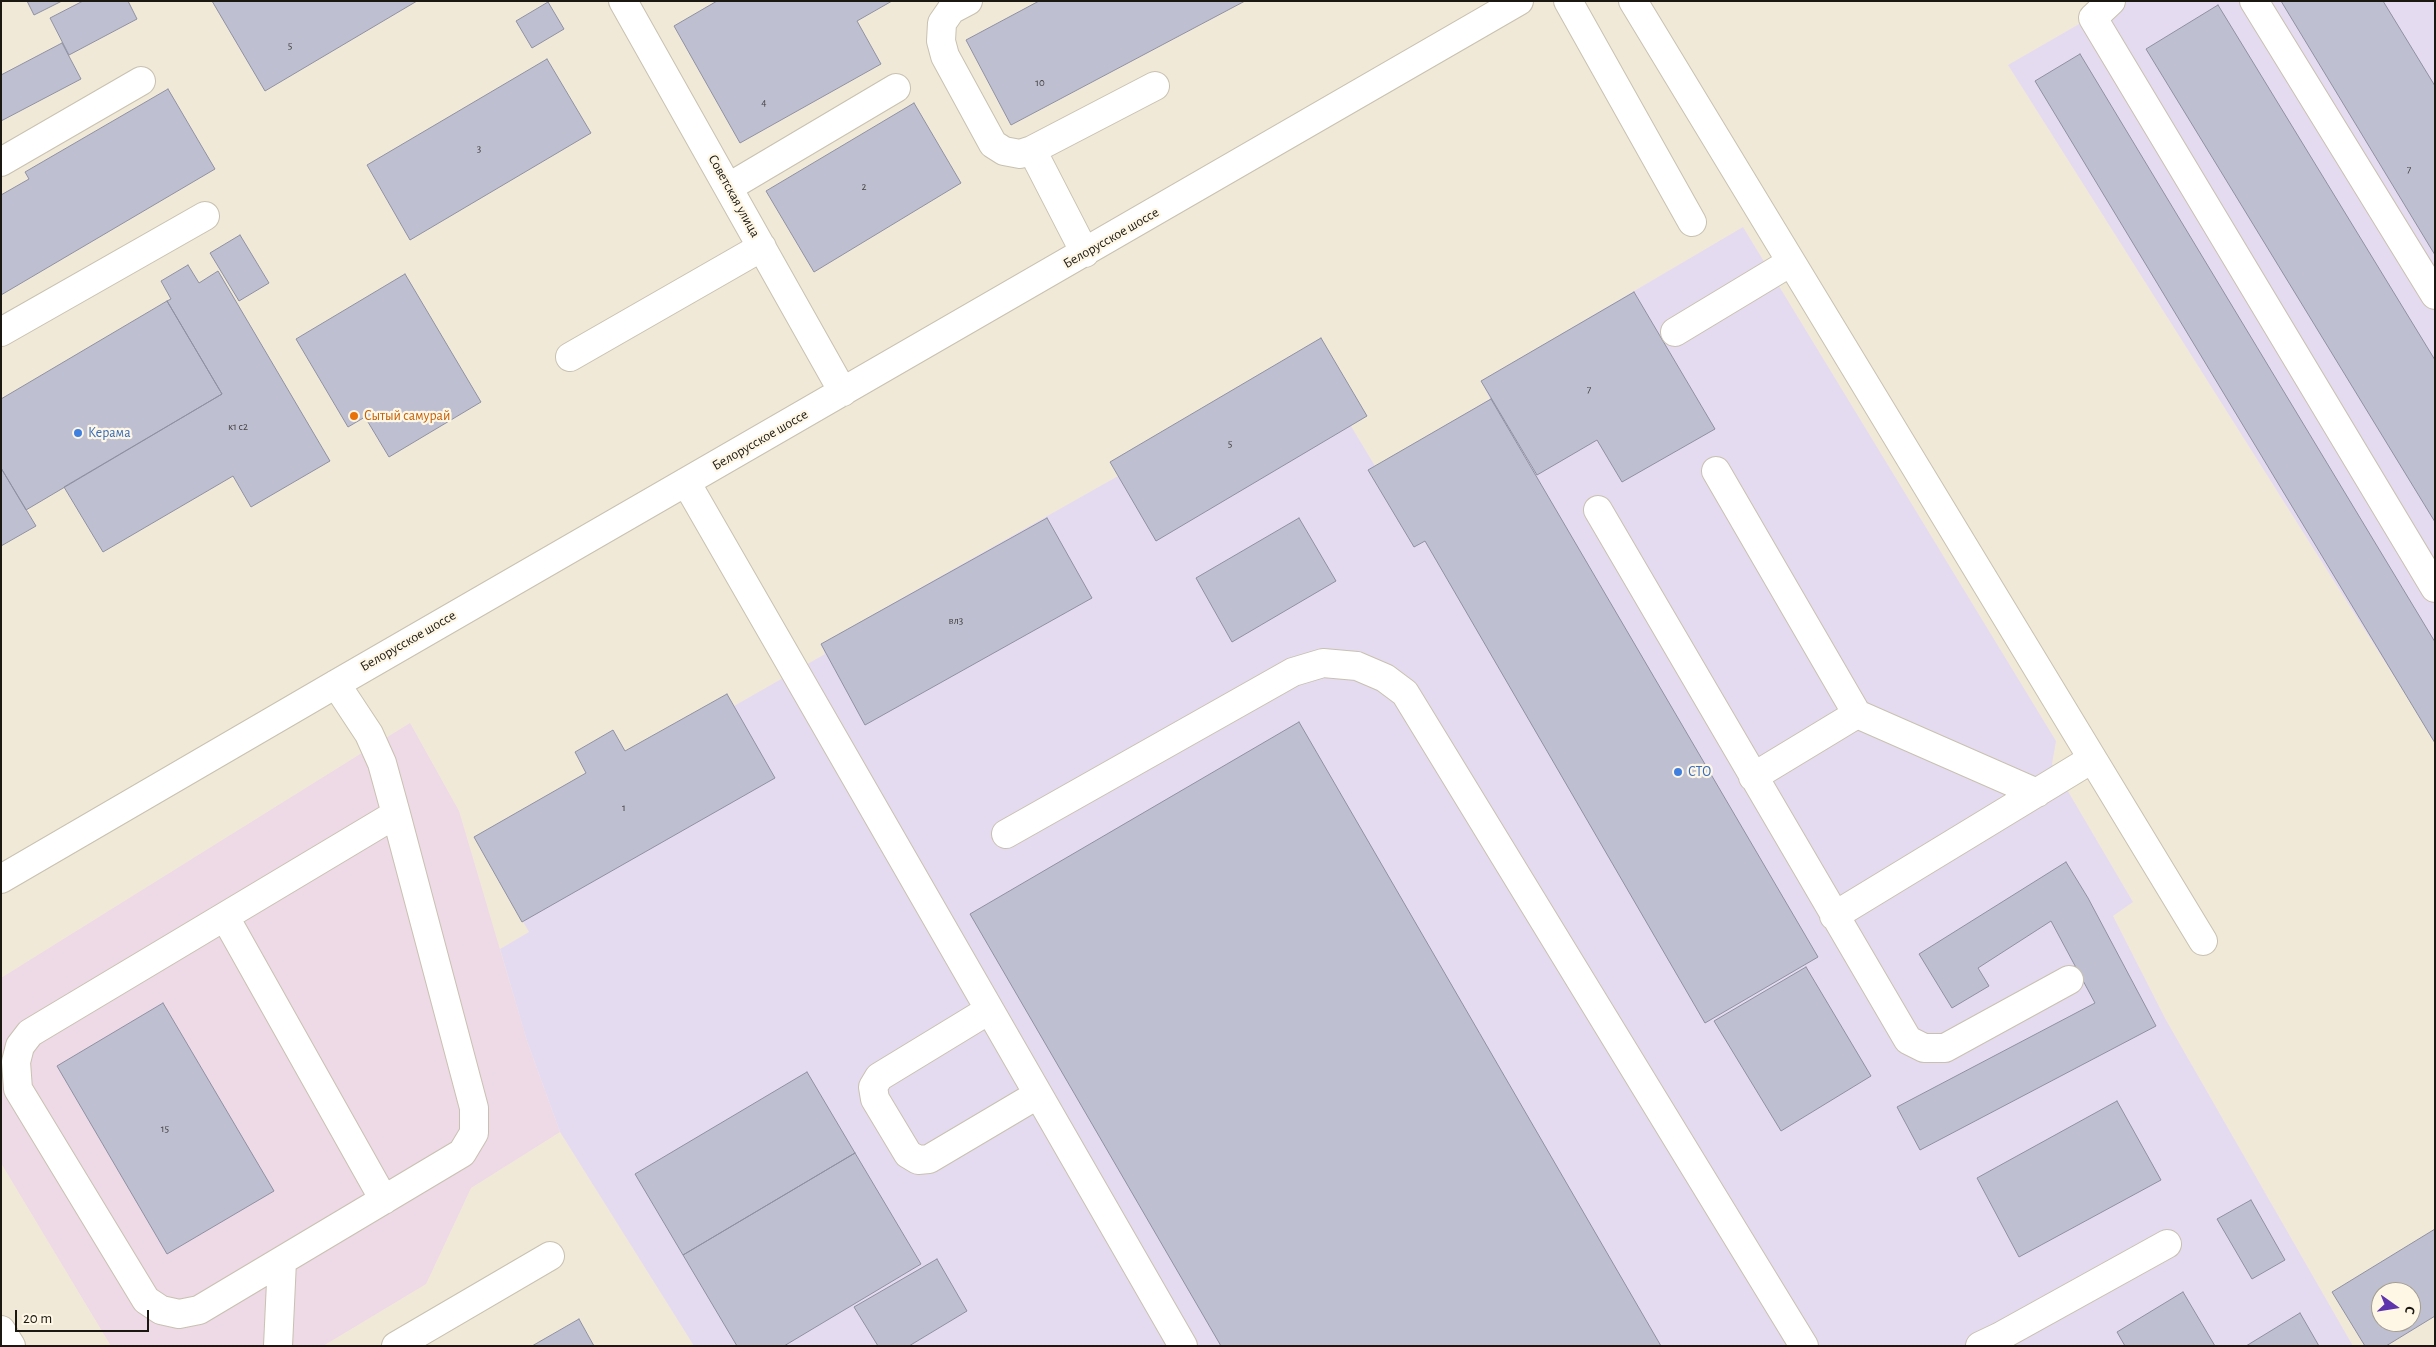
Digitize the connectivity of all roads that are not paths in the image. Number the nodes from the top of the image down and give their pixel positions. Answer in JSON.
{"nodes":[{"id":1,"x":624,"y":1,"type":"edge"},
{"id":2,"x":968,"y":1,"type":"edge"},
{"id":3,"x":1519,"y":1,"type":"edge"},
{"id":4,"x":1568,"y":1,"type":"edge"},
{"id":5,"x":1633,"y":1,"type":"edge"},
{"id":6,"x":2110,"y":1,"type":"edge"},
{"id":7,"x":2254,"y":1,"type":"edge"},
{"id":8,"x":140,"y":81,"type":"dead end"},
{"id":9,"x":1155,"y":86,"type":"dead end"},
{"id":10,"x":896,"y":88,"type":"dead end"},
{"id":11,"x":1032,"y":150,"type":"junction"},
{"id":12,"x":1,"y":162,"type":"edge"},
{"id":13,"x":729,"y":187,"type":"junction"},
{"id":14,"x":206,"y":216,"type":"dead end"},
{"id":15,"x":1692,"y":222,"type":"dead end"},
{"id":16,"x":762,"y":247,"type":"junction"},
{"id":17,"x":1085,"y":253,"type":"junction"},
{"id":18,"x":1791,"y":262,"type":"junction"},
{"id":19,"x":2435,"y":295,"type":"edge"},
{"id":20,"x":1,"y":332,"type":"edge"},
{"id":21,"x":1675,"y":332,"type":"dead end"},
{"id":22,"x":570,"y":357,"type":"dead end"},
{"id":23,"x":843,"y":392,"type":"junction"},
{"id":24,"x":1716,"y":471,"type":"dead end"},
{"id":25,"x":686,"y":482,"type":"junction"},
{"id":26,"x":1598,"y":510,"type":"dead end"},
{"id":27,"x":2435,"y":588,"type":"edge"},
{"id":28,"x":336,"y":684,"type":"junction"},
{"id":29,"x":1857,"y":714,"type":"junction"},
{"id":30,"x":2092,"y":759,"type":"junction"},
{"id":31,"x":1753,"y":777,"type":"junction"},
{"id":32,"x":2037,"y":793,"type":"junction"},
{"id":33,"x":396,"y":814,"type":"junction"},
{"id":34,"x":1006,"y":834,"type":"dead end"},
{"id":35,"x":1,"y":879,"type":"edge"},
{"id":36,"x":1834,"y":916,"type":"junction"},
{"id":37,"x":225,"y":917,"type":"junction"},
{"id":38,"x":2203,"y":941,"type":"dead end"},
{"id":39,"x":2069,"y":980,"type":"dead end"},
{"id":40,"x":989,"y":1010,"type":"junction"},
{"id":41,"x":1037,"y":1095,"type":"junction"},
{"id":42,"x":384,"y":1200,"type":"junction"},
{"id":43,"x":2167,"y":1244,"type":"dead end"},
{"id":44,"x":550,"y":1256,"type":"dead end"},
{"id":45,"x":282,"y":1261,"type":"junction"},
{"id":46,"x":1,"y":1330,"type":"edge"},
{"id":47,"x":10,"y":1346,"type":"edge"},
{"id":48,"x":278,"y":1346,"type":"edge"},
{"id":49,"x":396,"y":1346,"type":"edge"},
{"id":50,"x":1183,"y":1346,"type":"edge"},
{"id":51,"x":1804,"y":1346,"type":"edge"},
{"id":52,"x":1980,"y":1346,"type":"edge"}],
"edges":[{"from":1,"to":13,"type":"street","name":"Советская улица"},
{"from":2,"to":11,"type":"street"},
{"from":3,"to":17,"type":"street","name":"Белорусское шоссе"},
{"from":4,"to":15,"type":"street"},
{"from":5,"to":18,"type":"street"},
{"from":6,"to":27,"type":"street"},
{"from":7,"to":19,"type":"street"},
{"from":8,"to":12,"type":"street"},
{"from":9,"to":11,"type":"street"},
{"from":10,"to":13,"type":"street"},
{"from":11,"to":17,"type":"street"},
{"from":13,"to":16,"type":"street","name":"Советская улица"},
{"from":14,"to":20,"type":"street"},
{"from":16,"to":22,"type":"street"},
{"from":16,"to":23,"type":"street","name":"Советская улица"},
{"from":17,"to":23,"type":"street","name":"Белорусское шоссе"},
{"from":18,"to":21,"type":"street"},
{"from":18,"to":30,"type":"street"},
{"from":23,"to":25,"type":"street","name":"Белорусское шоссе"},
{"from":24,"to":29,"type":"street"},
{"from":25,"to":28,"type":"street","name":"Белорусское шоссе"},
{"from":25,"to":40,"type":"street"},
{"from":26,"to":31,"type":"street"},
{"from":28,"to":33,"type":"street"},
{"from":28,"to":35,"type":"street","name":"Белорусское шоссе"},
{"from":29,"to":31,"type":"street"},
{"from":29,"to":32,"type":"street"},
{"from":30,"to":32,"type":"street"},
{"from":30,"to":38,"type":"street"},
{"from":31,"to":36,"type":"street"},
{"from":32,"to":36,"type":"street"},
{"from":33,"to":37,"type":"street"},
{"from":33,"to":42,"type":"street"},
{"from":34,"to":51,"type":"street"},
{"from":36,"to":39,"type":"street"},
{"from":37,"to":42,"type":"street"},
{"from":37,"to":45,"type":"street"},
{"from":40,"to":41,"type":"street"},
{"from":40,"to":41,"type":"street"},
{"from":41,"to":50,"type":"street"},
{"from":42,"to":45,"type":"street"},
{"from":43,"to":52,"type":"street"},
{"from":44,"to":49,"type":"street"},
{"from":45,"to":48,"type":"street"},
{"from":46,"to":47,"type":"street"}]}
